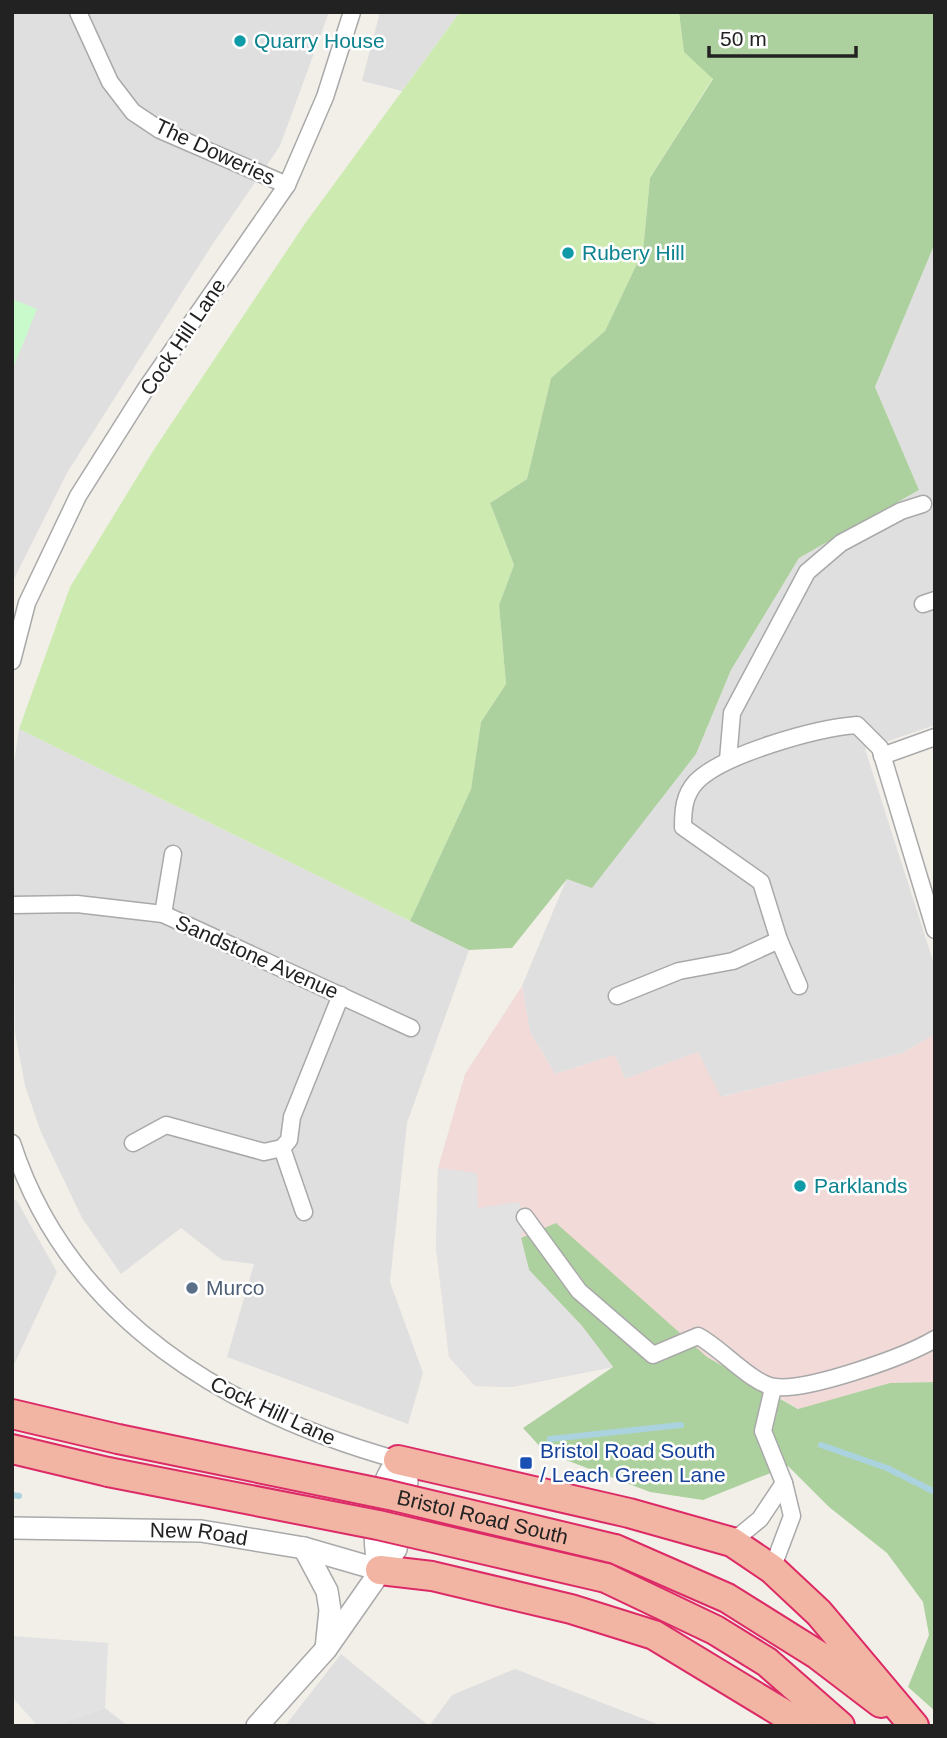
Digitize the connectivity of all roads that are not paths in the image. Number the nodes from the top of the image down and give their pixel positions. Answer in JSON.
{"nodes":[{"id":1,"x":78,"y":12,"type":"edge"},
{"id":2,"x":352,"y":12,"type":"edge"},
{"id":3,"x":287,"y":185,"type":"junction"},
{"id":4,"x":923,"y":504,"type":"dead end"},
{"id":5,"x":20,"y":600,"type":"edge"},
{"id":6,"x":12,"y":661,"type":"edge"},
{"id":7,"x":935,"y":737,"type":"edge"},
{"id":8,"x":882,"y":755,"type":"junction"},
{"id":9,"x":728,"y":760,"type":"junction"},
{"id":10,"x":173,"y":854,"type":"dead end"},
{"id":11,"x":12,"y":905,"type":"edge"},
{"id":12,"x":163,"y":914,"type":"junction"},
{"id":13,"x":935,"y":930,"type":"edge"},
{"id":14,"x":779,"y":940,"type":"junction"},
{"id":15,"x":799,"y":986,"type":"dead end"},
{"id":16,"x":341,"y":995,"type":"junction"},
{"id":17,"x":617,"y":996,"type":"dead end"},
{"id":18,"x":411,"y":1028,"type":"dead end"},
{"id":19,"x":12,"y":1143,"type":"edge"},
{"id":20,"x":133,"y":1143,"type":"dead end"},
{"id":21,"x":282,"y":1148,"type":"junction"},
{"id":22,"x":17,"y":1175,"type":"edge"},
{"id":23,"x":304,"y":1213,"type":"dead end"},
{"id":24,"x":525,"y":1217,"type":"dead end"},
{"id":25,"x":935,"y":1339,"type":"edge"},
{"id":26,"x":773,"y":1388,"type":"junction"},
{"id":27,"x":12,"y":1413,"type":"edge"},
{"id":28,"x":12,"y":1449,"type":"edge"},
{"id":29,"x":398,"y":1460,"type":"junction"},
{"id":30,"x":784,"y":1483,"type":"junction"},
{"id":31,"x":12,"y":1528,"type":"edge"},
{"id":32,"x":732,"y":1542,"type":"junction"},
{"id":33,"x":304,"y":1548,"type":"junction"},
{"id":34,"x":772,"y":1569,"type":"junction"},
{"id":35,"x":380,"y":1570,"type":"junction"},
{"id":36,"x":326,"y":1649,"type":"junction"},
{"id":37,"x":257,"y":1726,"type":"edge"},
{"id":38,"x":804,"y":1726,"type":"edge"},
{"id":39,"x":840,"y":1726,"type":"edge"},
{"id":40,"x":913,"y":1726,"type":"edge"}],
"edges":[{"from":1,"to":3,"type":"street","name":"The Doweries"},
{"from":2,"to":3,"type":"street","name":"Cock Hill Lane"},
{"from":3,"to":5,"type":"street","name":"Cock Hill Lane"},
{"from":4,"to":9,"type":"street"},
{"from":5,"to":6,"type":"street","name":"Cock Hill Lane"},
{"from":7,"to":8,"type":"street"},
{"from":8,"to":9,"type":"street"},
{"from":8,"to":13,"type":"street"},
{"from":9,"to":14,"type":"street"},
{"from":10,"to":12,"type":"street"},
{"from":11,"to":12,"type":"street","name":"Sandstone Avenue"},
{"from":12,"to":16,"type":"street","name":"Sandstone Avenue"},
{"from":14,"to":15,"type":"street"},
{"from":14,"to":17,"type":"street"},
{"from":16,"to":18,"type":"street","name":"Sandstone Avenue"},
{"from":16,"to":21,"type":"street"},
{"from":19,"to":22,"type":"street","name":"Cock Hill Lane"},
{"from":20,"to":21,"type":"street"},
{"from":21,"to":23,"type":"street"},
{"from":22,"to":29,"type":"street","name":"Cock Hill Lane"},
{"from":24,"to":26,"type":"street"},
{"from":25,"to":26,"type":"street"},
{"from":26,"to":30,"type":"street"},
{"from":27,"to":40,"type":"highway","name":"Bristol Road South","bridge":true},
{"from":28,"to":39,"type":"highway","name":"Bristol Road South","bridge":true},
{"from":29,"to":32,"type":"highway"},
{"from":29,"to":35,"type":"street"},
{"from":30,"to":32,"type":"street"},
{"from":30,"to":34,"type":"street"},
{"from":31,"to":33,"type":"street","name":"New Road"},
{"from":32,"to":34,"type":"highway"},
{"from":33,"to":35,"type":"street","name":"New Road"},
{"from":33,"to":36,"type":"street"},
{"from":34,"to":40,"type":"highway"},
{"from":35,"to":36,"type":"street"},
{"from":35,"to":38,"type":"highway"},
{"from":36,"to":37,"type":"street"}]}
